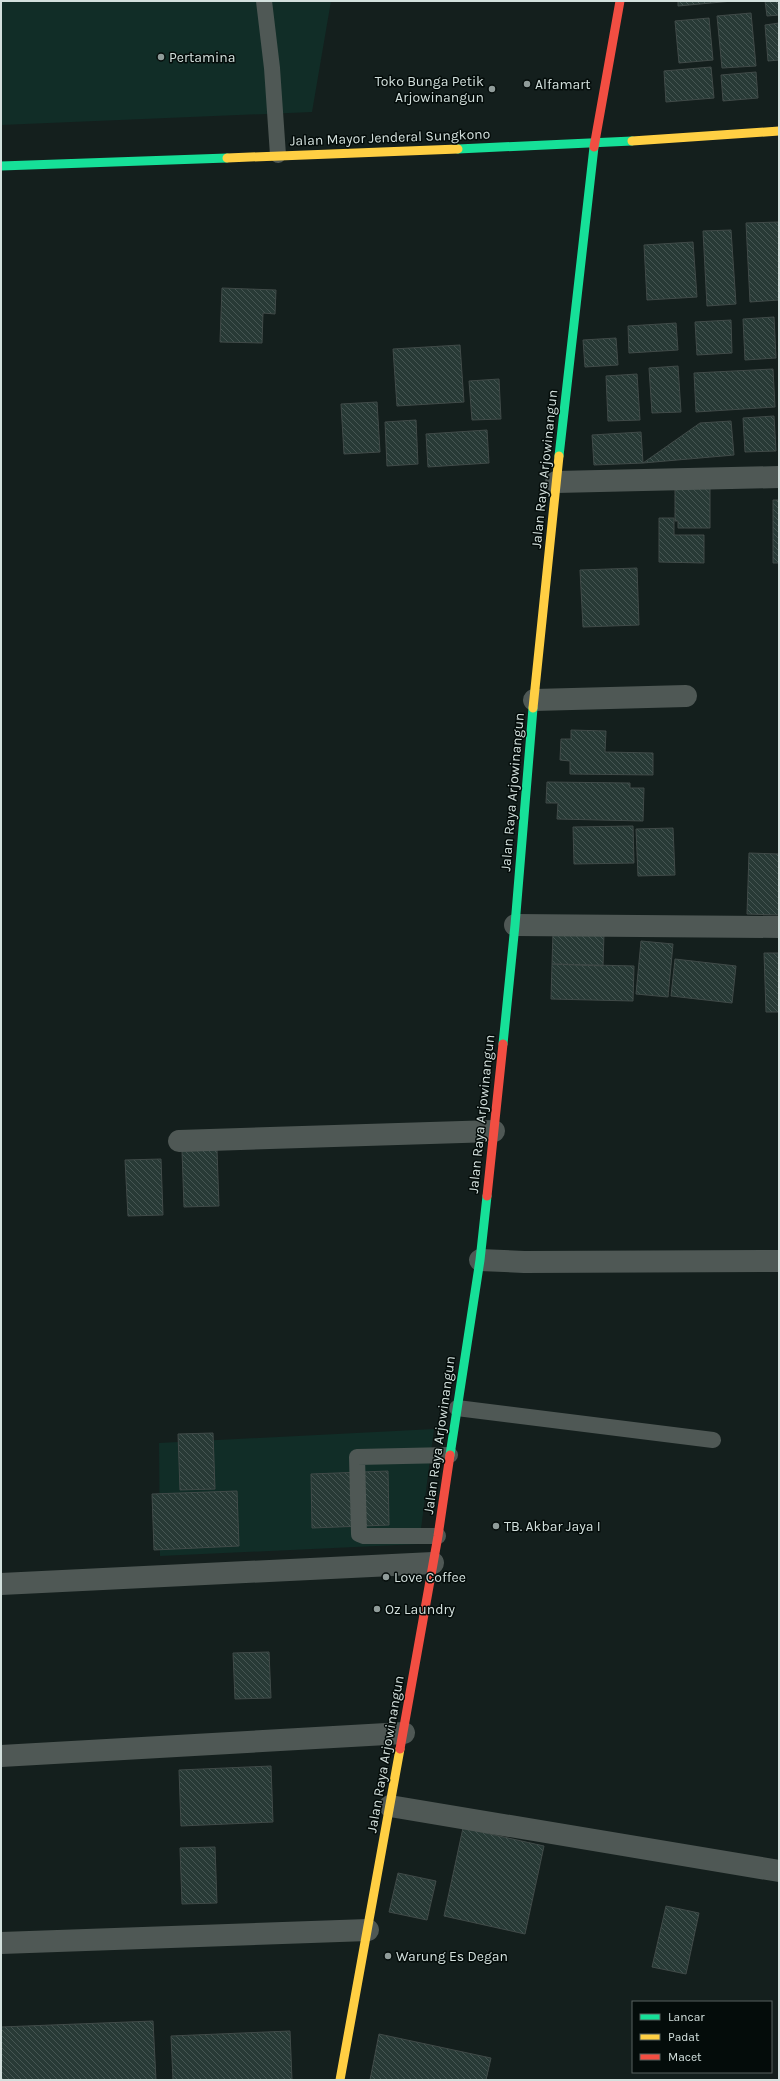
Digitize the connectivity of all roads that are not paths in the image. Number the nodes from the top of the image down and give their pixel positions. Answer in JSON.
{"nodes":[{"id":1,"x":264,"y":1,"type":"edge"},
{"id":2,"x":620,"y":1,"type":"edge"},
{"id":3,"x":779,"y":131,"type":"edge"},
{"id":4,"x":594,"y":144,"type":"junction"},
{"id":5,"x":278,"y":154,"type":"junction"},
{"id":6,"x":1,"y":166,"type":"edge"},
{"id":7,"x":779,"y":477,"type":"edge"},
{"id":8,"x":556,"y":482,"type":"junction"},
{"id":9,"x":686,"y":696,"type":"dead end"},
{"id":10,"x":534,"y":700,"type":"junction"},
{"id":11,"x":515,"y":924,"type":"junction"},
{"id":12,"x":779,"y":927,"type":"edge"},
{"id":13,"x":494,"y":1131,"type":"junction"},
{"id":14,"x":178,"y":1141,"type":"dead end"},
{"id":15,"x":480,"y":1260,"type":"junction"},
{"id":16,"x":779,"y":1262,"type":"edge"},
{"id":17,"x":457,"y":1408,"type":"junction"},
{"id":18,"x":713,"y":1440,"type":"dead end"},
{"id":19,"x":450,"y":1455,"type":"junction"},
{"id":20,"x":438,"y":1536,"type":"junction"},
{"id":21,"x":434,"y":1563,"type":"junction"},
{"id":22,"x":1,"y":1584,"type":"edge"},
{"id":23,"x":404,"y":1733,"type":"junction"},
{"id":24,"x":1,"y":1756,"type":"edge"},
{"id":25,"x":390,"y":1806,"type":"junction"},
{"id":26,"x":779,"y":1871,"type":"edge"},
{"id":27,"x":368,"y":1930,"type":"junction"},
{"id":28,"x":1,"y":1943,"type":"edge"},
{"id":29,"x":340,"y":2080,"type":"edge"}],
"edges":[{"from":1,"to":5,"type":"lane"},
{"from":2,"to":4,"type":"main road","name":"Jalan Raya Arjowinangun"},
{"from":3,"to":4,"type":"main road","name":"Jalan Mayor Jenderal Sungkono"},
{"from":4,"to":5,"type":"main road","name":"Jalan Mayor Jenderal Sungkono"},
{"from":4,"to":8,"type":"main road","name":"Jalan Raya Arjowinangun"},
{"from":5,"to":6,"type":"main road","name":"Jalan Mayor Jenderal Sungkono"},
{"from":7,"to":8,"type":"street"},
{"from":8,"to":10,"type":"main road","name":"Jalan Raya Arjowinangun"},
{"from":9,"to":10,"type":"street"},
{"from":10,"to":11,"type":"main road","name":"Jalan Raya Arjowinangun"},
{"from":11,"to":12,"type":"street"},
{"from":11,"to":13,"type":"main road","name":"Jalan Raya Arjowinangun"},
{"from":13,"to":14,"type":"street"},
{"from":13,"to":15,"type":"main road","name":"Jalan Raya Arjowinangun"},
{"from":15,"to":16,"type":"street"},
{"from":15,"to":17,"type":"main road","name":"Jalan Raya Arjowinangun"},
{"from":17,"to":18,"type":"lane"},
{"from":17,"to":19,"type":"main road","name":"Jalan Raya Arjowinangun"},
{"from":19,"to":20,"type":"main road","name":"Jalan Raya Arjowinangun"},
{"from":19,"to":20,"type":"lane"},
{"from":20,"to":21,"type":"main road","name":"Jalan Raya Arjowinangun"},
{"from":21,"to":22,"type":"street"},
{"from":21,"to":23,"type":"main road","name":"Jalan Raya Arjowinangun"},
{"from":23,"to":24,"type":"street"},
{"from":23,"to":25,"type":"main road","name":"Jalan Raya Arjowinangun"},
{"from":25,"to":26,"type":"street"},
{"from":25,"to":27,"type":"main road","name":"Jalan Raya Arjowinangun"},
{"from":27,"to":28,"type":"street"},
{"from":27,"to":29,"type":"main road","name":"Jalan Raya Arjowinangun"}]}
